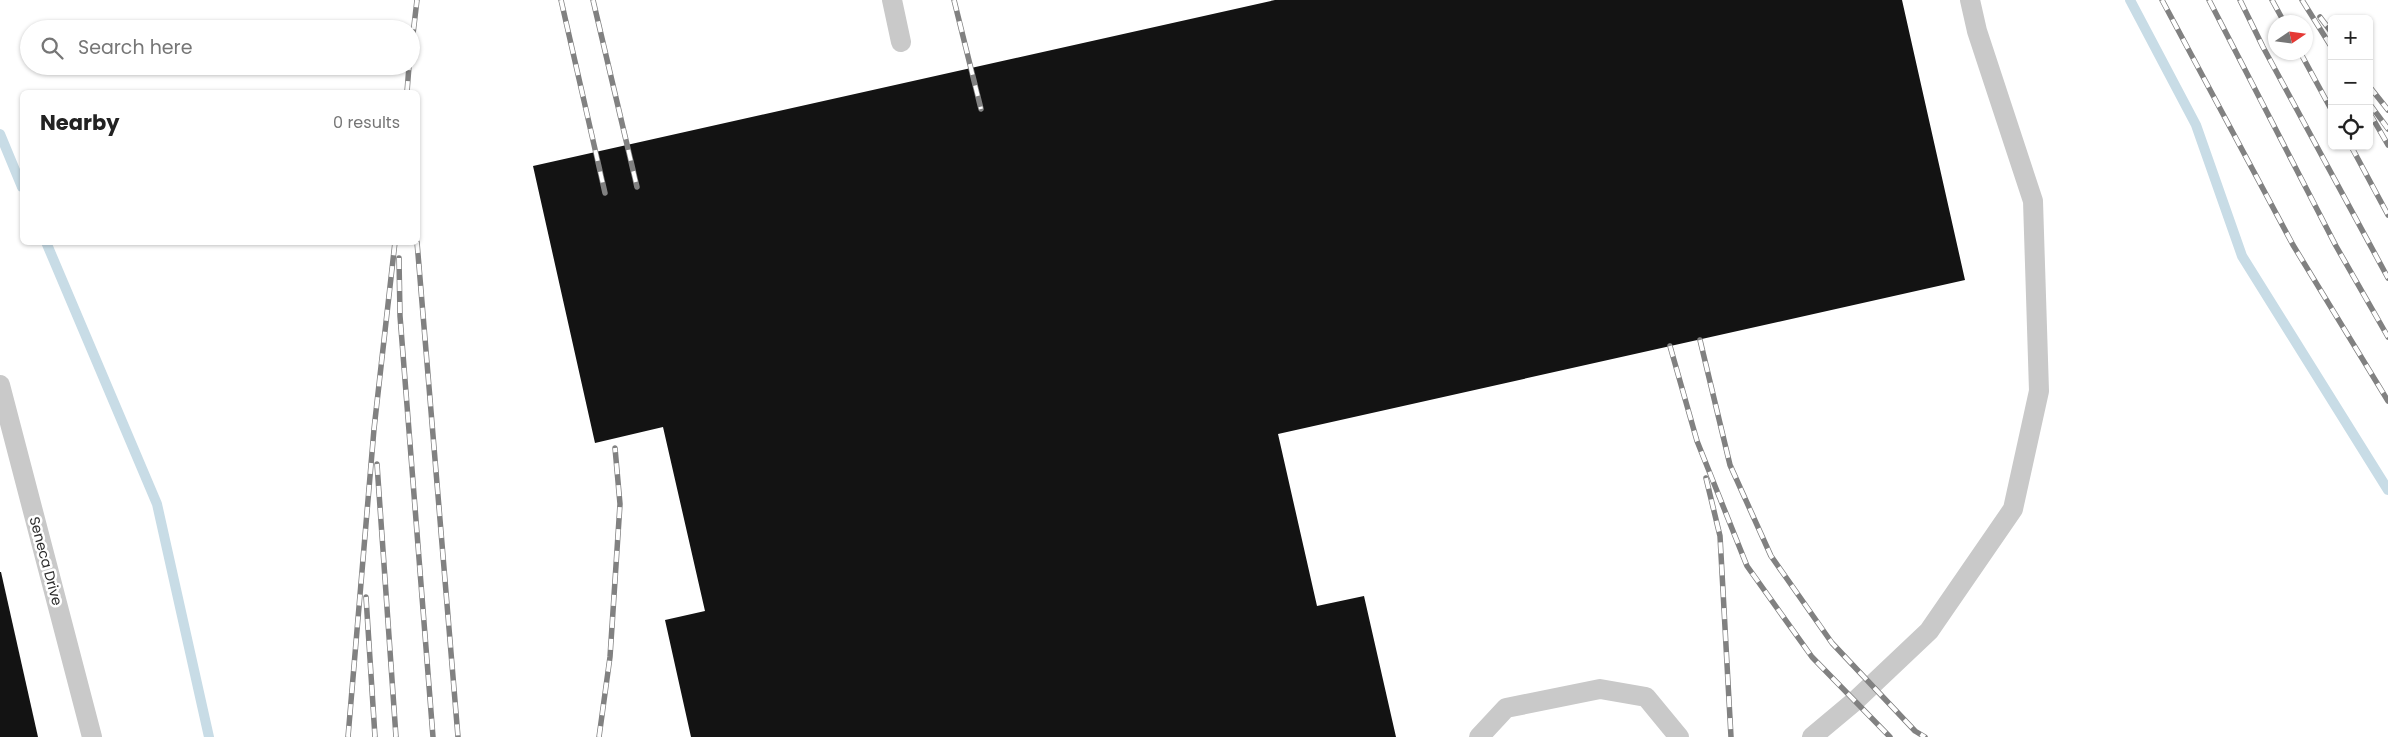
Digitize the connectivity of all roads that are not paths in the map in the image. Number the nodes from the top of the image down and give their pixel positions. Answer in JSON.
{"nodes":[{"id":1,"x":892,"y":0,"type":"edge"},
{"id":2,"x":1970,"y":0,"type":"edge"},
{"id":3,"x":901,"y":42,"type":"dead end"},
{"id":4,"x":0,"y":385,"type":"edge"},
{"id":5,"x":92,"y":737,"type":"edge"},
{"id":6,"x":1479,"y":737,"type":"edge"},
{"id":7,"x":1679,"y":737,"type":"edge"},
{"id":8,"x":1812,"y":737,"type":"edge"}],
"edges":[{"from":1,"to":3,"type":"lane"},
{"from":2,"to":8,"type":"lane"},
{"from":4,"to":5,"type":"lane","name":"Seneca Drive"},
{"from":6,"to":7,"type":"lane"}]}
